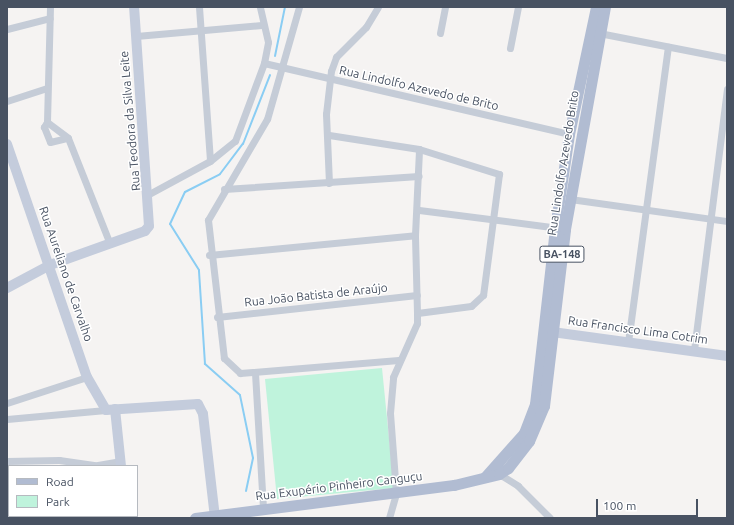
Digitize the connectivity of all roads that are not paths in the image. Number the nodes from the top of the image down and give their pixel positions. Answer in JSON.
{"nodes":[{"id":1,"x":50,"y":7,"type":"edge"},
{"id":2,"x":134,"y":7,"type":"edge"},
{"id":3,"x":199,"y":7,"type":"edge"},
{"id":4,"x":260,"y":7,"type":"edge"},
{"id":5,"x":299,"y":7,"type":"edge"},
{"id":6,"x":378,"y":7,"type":"edge"},
{"id":7,"x":445,"y":7,"type":"edge"},
{"id":8,"x":518,"y":7,"type":"edge"},
{"id":9,"x":596,"y":7,"type":"edge"},
{"id":10,"x":604,"y":7,"type":"edge"},
{"id":11,"x":50,"y":18,"type":"junction"},
{"id":12,"x":262,"y":25,"type":"junction"},
{"id":13,"x":7,"y":30,"type":"edge"},
{"id":14,"x":201,"y":32,"type":"junction"},
{"id":15,"x":440,"y":33,"type":"dead end"},
{"id":16,"x":599,"y":33,"type":"junction"},
{"id":17,"x":136,"y":36,"type":"junction"},
{"id":18,"x":668,"y":47,"type":"junction"},
{"id":19,"x":510,"y":48,"type":"dead end"},
{"id":20,"x":727,"y":58,"type":"edge"},
{"id":21,"x":264,"y":63,"type":"junction"},
{"id":22,"x":282,"y":66,"type":"junction"},
{"id":23,"x":329,"y":77,"type":"junction"},
{"id":24,"x":47,"y":88,"type":"junction"},
{"id":25,"x":727,"y":89,"type":"edge"},
{"id":26,"x":7,"y":101,"type":"edge"},
{"id":27,"x":47,"y":122,"type":"junction"},
{"id":28,"x":569,"y":134,"type":"junction"},
{"id":29,"x":329,"y":135,"type":"junction"},
{"id":30,"x":68,"y":138,"type":"junction"},
{"id":31,"x":7,"y":144,"type":"edge"},
{"id":32,"x":419,"y":149,"type":"junction"},
{"id":33,"x":210,"y":161,"type":"junction"},
{"id":34,"x":10,"y":164,"type":"edge"},
{"id":35,"x":419,"y":176,"type":"junction"},
{"id":36,"x":329,"y":183,"type":"junction"},
{"id":37,"x":224,"y":189,"type":"junction"},
{"id":38,"x":149,"y":194,"type":"junction"},
{"id":39,"x":570,"y":199,"type":"junction"},
{"id":40,"x":419,"y":210,"type":"junction"},
{"id":41,"x":646,"y":210,"type":"junction"},
{"id":42,"x":710,"y":218,"type":"junction"},
{"id":43,"x":493,"y":220,"type":"junction"},
{"id":44,"x":727,"y":221,"type":"edge"},
{"id":45,"x":560,"y":228,"type":"junction"},
{"id":46,"x":415,"y":235,"type":"junction"},
{"id":47,"x":110,"y":244,"type":"junction"},
{"id":48,"x":209,"y":255,"type":"junction"},
{"id":49,"x":50,"y":265,"type":"junction"},
{"id":50,"x":7,"y":288,"type":"edge"},
{"id":51,"x":417,"y":295,"type":"junction"},
{"id":52,"x":417,"y":313,"type":"junction"},
{"id":53,"x":217,"y":317,"type":"junction"},
{"id":54,"x":550,"y":332,"type":"junction"},
{"id":55,"x":628,"y":342,"type":"junction"},
{"id":56,"x":694,"y":350,"type":"junction"},
{"id":57,"x":727,"y":356,"type":"edge"},
{"id":58,"x":398,"y":360,"type":"junction"},
{"id":59,"x":255,"y":373,"type":"junction"},
{"id":60,"x":87,"y":377,"type":"junction"},
{"id":61,"x":7,"y":403,"type":"edge"},
{"id":62,"x":110,"y":409,"type":"junction"},
{"id":63,"x":7,"y":419,"type":"edge"},
{"id":64,"x":7,"y":461,"type":"edge"},
{"id":65,"x":41,"y":463,"type":"edge"},
{"id":66,"x":120,"y":464,"type":"edge"},
{"id":67,"x":76,"y":465,"type":"edge"},
{"id":68,"x":106,"y":465,"type":"edge"},
{"id":69,"x":492,"y":473,"type":"junction"},
{"id":70,"x":396,"y":493,"type":"junction"},
{"id":71,"x":263,"y":508,"type":"junction"},
{"id":72,"x":215,"y":516,"type":"edge"},
{"id":73,"x":195,"y":518,"type":"edge"},
{"id":74,"x":389,"y":518,"type":"edge"},
{"id":75,"x":550,"y":518,"type":"edge"}],
"edges":[{"from":1,"to":11,"type":"street"},
{"from":2,"to":17,"type":"street","name":"Rua Teodora da Silva Leite"},
{"from":3,"to":14,"type":"street"},
{"from":4,"to":12,"type":"street"},
{"from":5,"to":22,"type":"street"},
{"from":6,"to":23,"type":"street"},
{"from":7,"to":15,"type":"street"},
{"from":8,"to":19,"type":"street"},
{"from":9,"to":28,"type":"main road","name":"Rua Lindolfo Azevedo Brito","number":"BA-148"},
{"from":10,"to":16,"type":"main road","name":"Rua Lindolfo Azevedo Brito","number":"BA-148"},
{"from":11,"to":13,"type":"street"},
{"from":11,"to":24,"type":"street"},
{"from":12,"to":14,"type":"street"},
{"from":12,"to":21,"type":"street"},
{"from":14,"to":17,"type":"street"},
{"from":14,"to":33,"type":"street"},
{"from":16,"to":18,"type":"street"},
{"from":16,"to":39,"type":"main road","name":"Rua Lindolfo Azevedo Brito","number":"BA-148"},
{"from":17,"to":38,"type":"street","name":"Rua Teodora da Silva Leite"},
{"from":18,"to":20,"type":"street"},
{"from":18,"to":41,"type":"street"},
{"from":21,"to":22,"type":"street","name":"Rua Lindolfo Azevedo de Brito"},
{"from":21,"to":33,"type":"street"},
{"from":22,"to":23,"type":"street","name":"Rua Lindolfo Azevedo de Brito"},
{"from":22,"to":37,"type":"street"},
{"from":23,"to":28,"type":"street","name":"Rua Lindolfo Azevedo de Brito"},
{"from":23,"to":29,"type":"street"},
{"from":24,"to":26,"type":"street"},
{"from":24,"to":27,"type":"street"},
{"from":25,"to":42,"type":"street"},
{"from":27,"to":30,"type":"street"},
{"from":27,"to":30,"type":"street"},
{"from":28,"to":45,"type":"main road","name":"Rua Lindolfo Azevedo Brito","number":"BA-148"},
{"from":29,"to":32,"type":"street"},
{"from":29,"to":36,"type":"street"},
{"from":30,"to":47,"type":"street"},
{"from":31,"to":34,"type":"street","name":"Rua Aureliano de Carvalho"},
{"from":32,"to":35,"type":"street"},
{"from":32,"to":43,"type":"street"},
{"from":33,"to":38,"type":"street"},
{"from":34,"to":49,"type":"street","name":"Rua Aureliano de Carvalho"},
{"from":35,"to":36,"type":"street"},
{"from":35,"to":40,"type":"street"},
{"from":36,"to":37,"type":"street"},
{"from":37,"to":48,"type":"street"},
{"from":38,"to":47,"type":"street","name":"Rua Teodora da Silva Leite"},
{"from":39,"to":41,"type":"street"},
{"from":39,"to":45,"type":"main road","name":"Rua Lindolfo Azevedo Brito","number":"BA-148"},
{"from":40,"to":43,"type":"street"},
{"from":40,"to":46,"type":"street"},
{"from":41,"to":42,"type":"street"},
{"from":41,"to":55,"type":"street"},
{"from":42,"to":44,"type":"street"},
{"from":42,"to":56,"type":"street"},
{"from":43,"to":45,"type":"street"},
{"from":43,"to":52,"type":"street"},
{"from":45,"to":54,"type":"main road","name":"Rua Lindolfo Azevedo Brito","number":"BA-148"},
{"from":46,"to":48,"type":"street"},
{"from":46,"to":51,"type":"street"},
{"from":47,"to":49,"type":"street"},
{"from":48,"to":53,"type":"street"},
{"from":49,"to":50,"type":"street"},
{"from":49,"to":60,"type":"street","name":"Rua Aureliano de Carvalho"},
{"from":51,"to":52,"type":"street"},
{"from":51,"to":53,"type":"street","name":"Rua João Batista de Araújo"},
{"from":52,"to":58,"type":"street"},
{"from":53,"to":59,"type":"street"},
{"from":54,"to":55,"type":"street","name":"Rua Francisco Lima Cotrim"},
{"from":54,"to":69,"type":"main road","name":"Rua Lindolfo Azevedo Brito","number":"BA-148"},
{"from":55,"to":56,"type":"street","name":"Rua Francisco Lima Cotrim"},
{"from":56,"to":57,"type":"street","name":"Rua Francisco Lima Cotrim"},
{"from":58,"to":59,"type":"street"},
{"from":58,"to":70,"type":"street"},
{"from":59,"to":71,"type":"street"},
{"from":60,"to":61,"type":"street"},
{"from":60,"to":62,"type":"street","name":"Rua Aureliano de Carvalho"},
{"from":62,"to":63,"type":"street"},
{"from":62,"to":66,"type":"street"},
{"from":62,"to":72,"type":"street"},
{"from":64,"to":65,"type":"street"},
{"from":65,"to":67,"type":"street"},
{"from":66,"to":68,"type":"street"},
{"from":69,"to":70,"type":"main road","name":"Rua Exupério Pinheiro Canguçu"},
{"from":69,"to":75,"type":"street"},
{"from":70,"to":71,"type":"main road","name":"Rua Exupério Pinheiro Canguçu"},
{"from":70,"to":74,"type":"street"},
{"from":71,"to":72,"type":"main road","name":"Rua Exupério Pinheiro Canguçu"},
{"from":72,"to":73,"type":"main road","name":"Rua Exupério Pinheiro Canguçu"}]}
